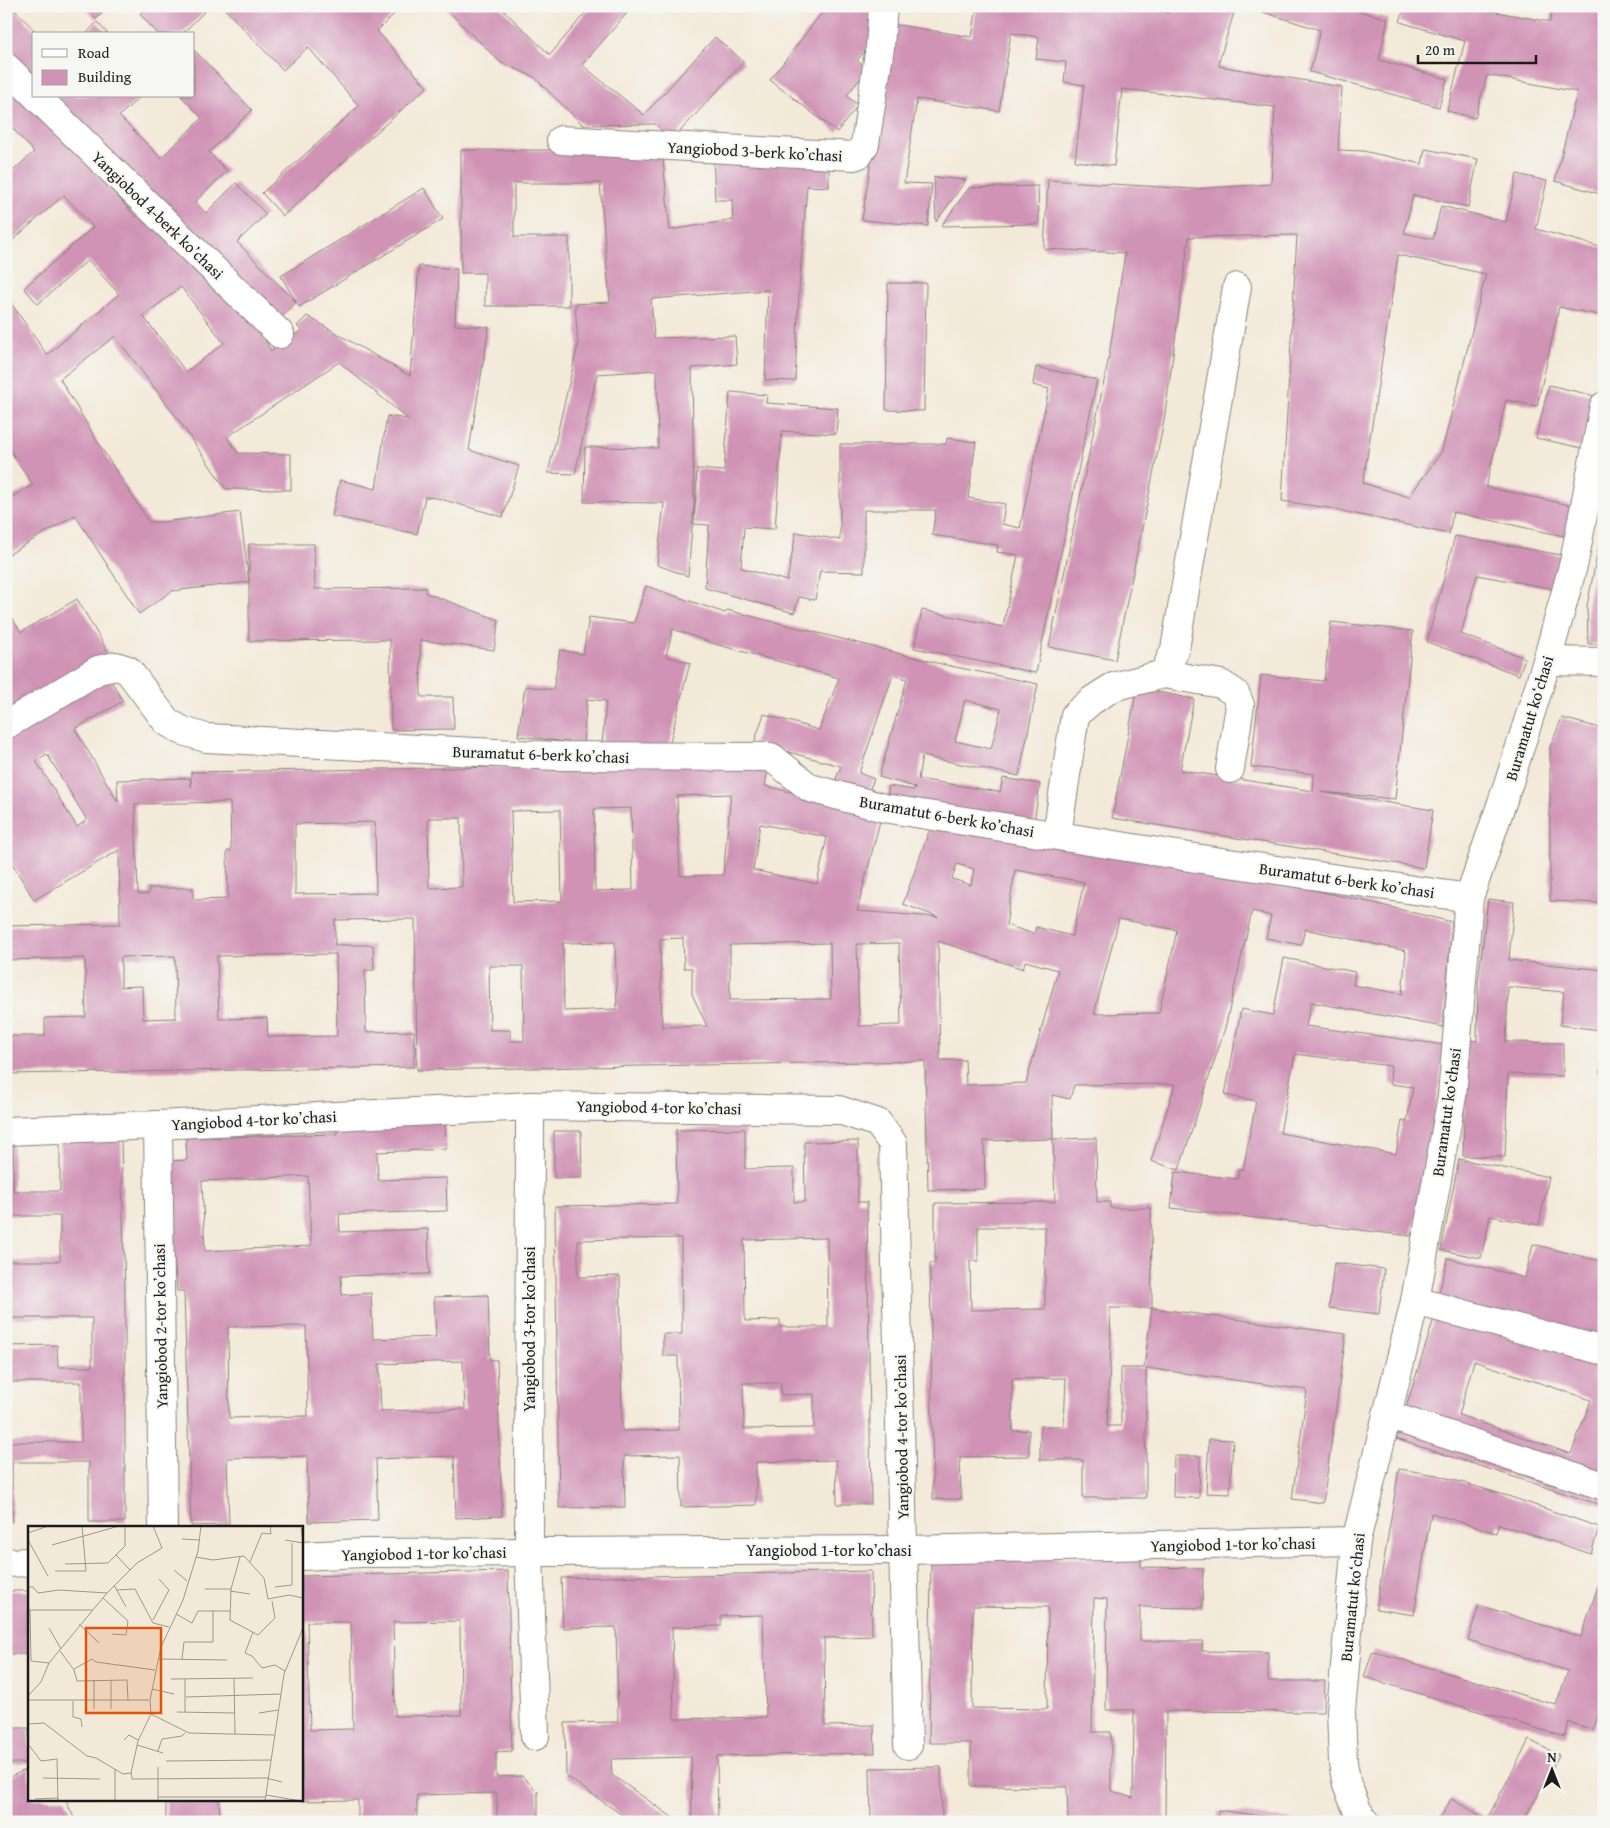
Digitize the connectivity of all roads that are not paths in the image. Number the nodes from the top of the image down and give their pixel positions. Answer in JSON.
{"nodes":[{"id":1,"x":884,"y":6,"type":"edge"},
{"id":2,"x":6,"y":67,"type":"edge"},
{"id":3,"x":32,"y":92,"type":"edge"},
{"id":4,"x":38,"y":98,"type":"edge"},
{"id":5,"x":561,"y":140,"type":"dead end"},
{"id":6,"x":1237,"y":287,"type":"dead end"},
{"id":7,"x":280,"y":334,"type":"dead end"},
{"id":8,"x":1604,"y":406,"type":"edge"},
{"id":9,"x":1547,"y":661,"type":"junction"},
{"id":10,"x":1604,"y":662,"type":"edge"},
{"id":11,"x":1164,"y":674,"type":"junction"},
{"id":12,"x":6,"y":726,"type":"edge"},
{"id":13,"x":1230,"y":769,"type":"dead end"},
{"id":14,"x":1057,"y":835,"type":"junction"},
{"id":15,"x":1469,"y":898,"type":"junction"},
{"id":16,"x":530,"y":1106,"type":"junction"},
{"id":17,"x":158,"y":1125,"type":"junction"},
{"id":18,"x":6,"y":1131,"type":"edge"},
{"id":19,"x":1415,"y":1301,"type":"junction"},
{"id":20,"x":1604,"y":1351,"type":"edge"},
{"id":21,"x":1387,"y":1415,"type":"junction"},
{"id":22,"x":1604,"y":1486,"type":"edge"},
{"id":23,"x":163,"y":1526,"type":"edge"},
{"id":24,"x":1356,"y":1541,"type":"junction"},
{"id":25,"x":904,"y":1550,"type":"junction"},
{"id":26,"x":529,"y":1552,"type":"junction"},
{"id":27,"x":302,"y":1556,"type":"edge"},
{"id":28,"x":28,"y":1562,"type":"edge"},
{"id":29,"x":6,"y":1563,"type":"edge"},
{"id":30,"x":535,"y":1736,"type":"dead end"},
{"id":31,"x":908,"y":1746,"type":"dead end"},
{"id":32,"x":1366,"y":1822,"type":"edge"}],
"edges":[{"from":1,"to":5,"type":"street","name":"Yangiobod 3-berk koʼchasi"},
{"from":2,"to":3,"type":"street","name":"Yangiobod 4-berk koʼchasi"},
{"from":4,"to":7,"type":"street","name":"Yangiobod 4-berk koʼchasi"},
{"from":6,"to":11,"type":"street"},
{"from":8,"to":9,"type":"street","name":"Buramatut koʻchasi"},
{"from":9,"to":10,"type":"street"},
{"from":9,"to":15,"type":"street","name":"Buramatut koʻchasi"},
{"from":11,"to":13,"type":"street"},
{"from":11,"to":14,"type":"street"},
{"from":12,"to":14,"type":"street","name":"Buramatut 6-berk koʼchasi"},
{"from":14,"to":15,"type":"street","name":"Buramatut 6-berk koʼchasi"},
{"from":15,"to":19,"type":"street","name":"Buramatut koʻchasi"},
{"from":16,"to":17,"type":"street","name":"Yangiobod 4-tor koʼchasi"},
{"from":16,"to":25,"type":"street","name":"Yangiobod 4-tor koʼchasi"},
{"from":16,"to":26,"type":"street","name":"Yangiobod 3-tor koʼchasi"},
{"from":17,"to":18,"type":"street","name":"Yangiobod 4-tor koʼchasi"},
{"from":17,"to":23,"type":"street","name":"Yangiobod 2-tor koʼchasi"},
{"from":19,"to":20,"type":"street"},
{"from":19,"to":21,"type":"street","name":"Buramatut koʻchasi"},
{"from":21,"to":22,"type":"street"},
{"from":21,"to":24,"type":"street","name":"Buramatut koʻchasi"},
{"from":24,"to":25,"type":"street","name":"Yangiobod 1-tor koʼchasi"},
{"from":24,"to":32,"type":"street","name":"Buramatut koʻchasi"},
{"from":25,"to":26,"type":"street","name":"Yangiobod 1-tor koʼchasi"},
{"from":25,"to":31,"type":"street","name":"Yangiobod 4-tor koʼchasi"},
{"from":26,"to":27,"type":"street","name":"Yangiobod 1-tor koʼchasi"},
{"from":26,"to":30,"type":"street","name":"Yangiobod 3-tor koʼchasi"},
{"from":28,"to":29,"type":"street"}]}
